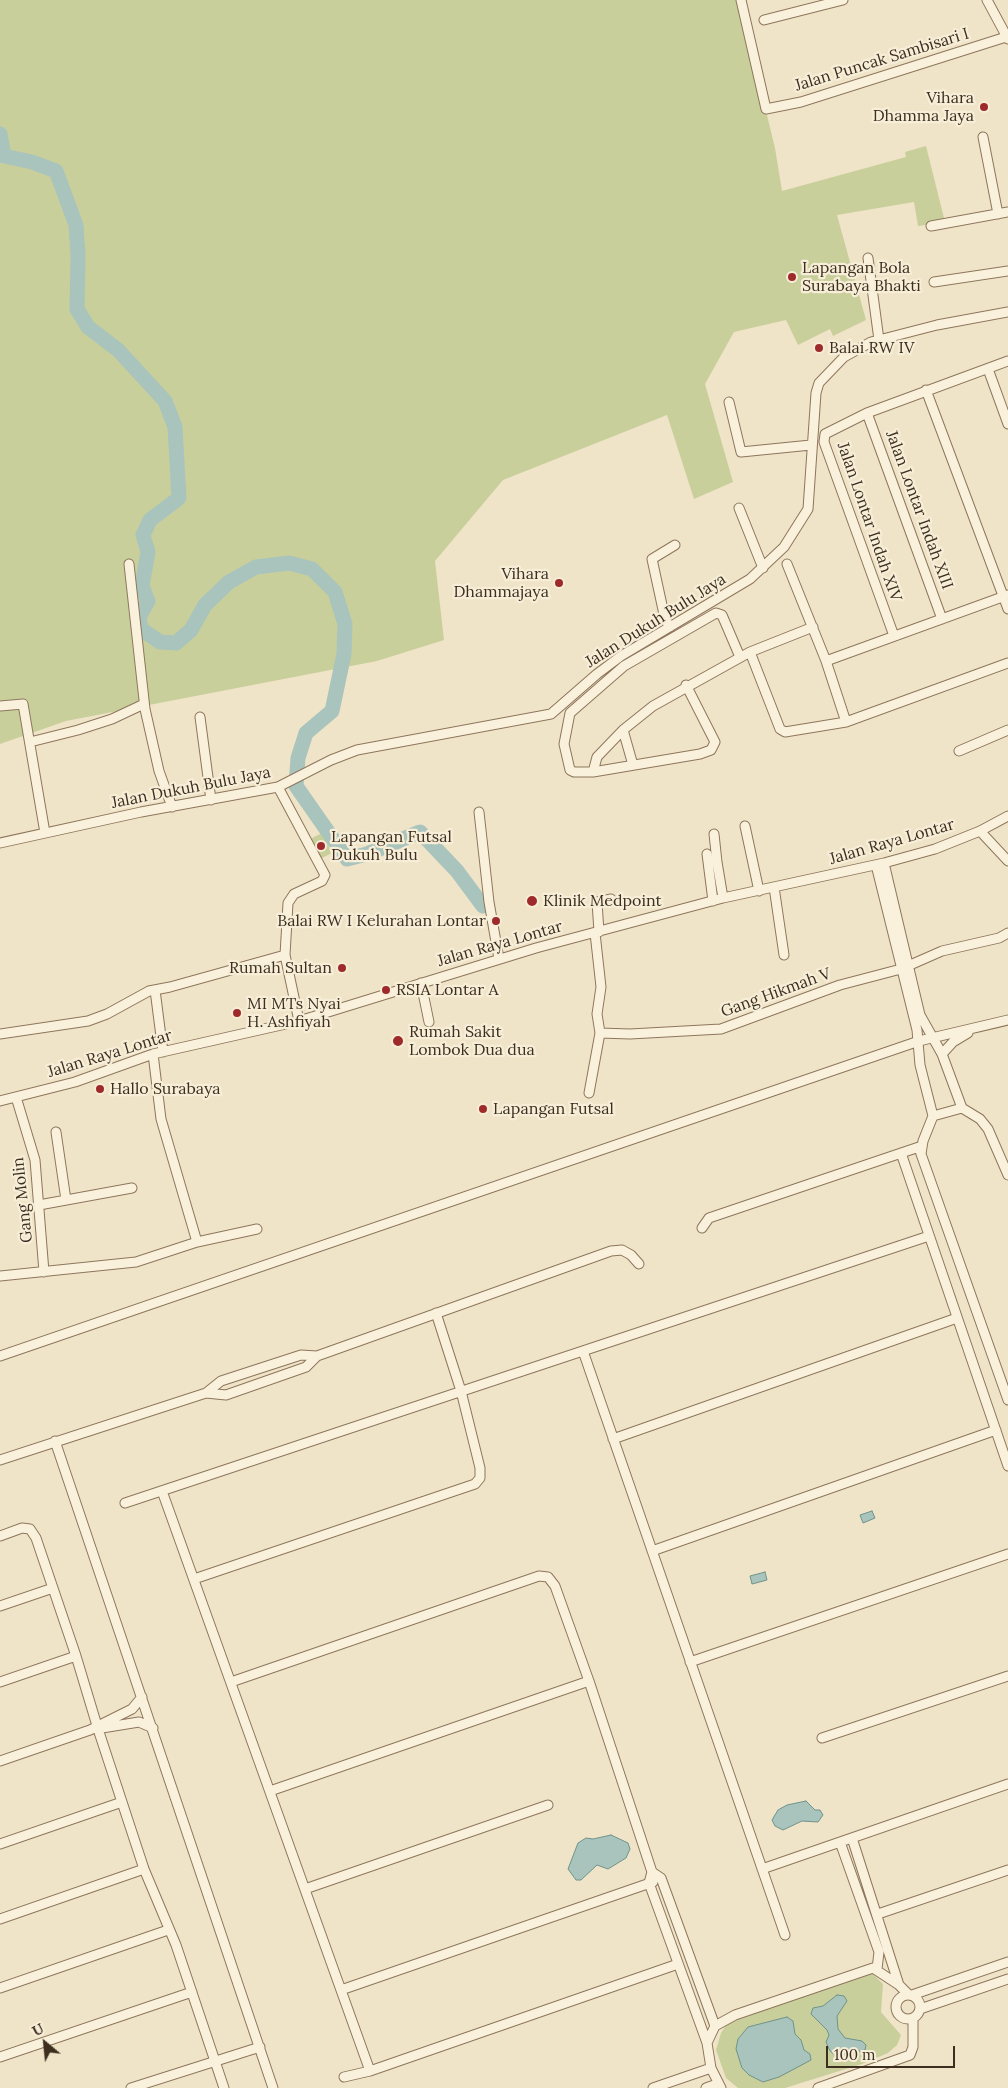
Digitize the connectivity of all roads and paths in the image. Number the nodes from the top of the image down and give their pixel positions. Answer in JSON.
{"nodes":[{"id":1,"x":741,"y":0,"type":"edge"},
{"id":2,"x":843,"y":0,"type":"edge"},
{"id":3,"x":987,"y":0,"type":"edge"},
{"id":4,"x":764,"y":20,"type":"dead end"},
{"id":5,"x":1007,"y":38,"type":"edge"},
{"id":6,"x":983,"y":137,"type":"dead end"},
{"id":7,"x":1003,"y":213,"type":"edge"},
{"id":8,"x":931,"y":226,"type":"dead end"},
{"id":9,"x":868,"y":258,"type":"dead end"},
{"id":10,"x":1008,"y":271,"type":"edge"},
{"id":11,"x":934,"y":282,"type":"dead end"},
{"id":12,"x":1008,"y":312,"type":"edge"},
{"id":13,"x":879,"y":340,"type":"junction"},
{"id":14,"x":1008,"y":361,"type":"edge"},
{"id":15,"x":988,"y":369,"type":"junction"},
{"id":16,"x":926,"y":390,"type":"junction"},
{"id":17,"x":729,"y":402,"type":"dead end"},
{"id":18,"x":867,"y":412,"type":"junction"},
{"id":19,"x":1008,"y":424,"type":"edge"},
{"id":20,"x":811,"y":445,"type":"junction"},
{"id":21,"x":739,"y":508,"type":"dead end"},
{"id":22,"x":675,"y":545,"type":"dead end"},
{"id":23,"x":129,"y":564,"type":"dead end"},
{"id":24,"x":787,"y":564,"type":"dead end"},
{"id":25,"x":763,"y":568,"type":"junction"},
{"id":26,"x":1006,"y":596,"type":"edge"},
{"id":27,"x":1008,"y":609,"type":"edge"},
{"id":28,"x":942,"y":618,"type":"junction"},
{"id":29,"x":670,"y":627,"type":"junction"},
{"id":30,"x":813,"y":627,"type":"junction"},
{"id":31,"x":894,"y":636,"type":"junction"},
{"id":32,"x":750,"y":652,"type":"junction"},
{"id":33,"x":740,"y":657,"type":"junction"},
{"id":34,"x":826,"y":661,"type":"junction"},
{"id":35,"x":1008,"y":664,"type":"edge"},
{"id":36,"x":686,"y":685,"type":"junction"},
{"id":37,"x":144,"y":704,"type":"junction"},
{"id":38,"x":0,"y":706,"type":"edge"},
{"id":39,"x":200,"y":717,"type":"dead end"},
{"id":40,"x":846,"y":722,"type":"junction"},
{"id":41,"x":623,"y":730,"type":"junction"},
{"id":42,"x":1008,"y":730,"type":"edge"},
{"id":43,"x":30,"y":742,"type":"junction"},
{"id":44,"x":959,"y":751,"type":"dead end"},
{"id":45,"x":633,"y":765,"type":"junction"},
{"id":46,"x":593,"y":772,"type":"junction"},
{"id":47,"x":278,"y":787,"type":"junction"},
{"id":48,"x":211,"y":800,"type":"junction"},
{"id":49,"x":172,"y":807,"type":"junction"},
{"id":50,"x":479,"y":812,"type":"dead end"},
{"id":51,"x":1008,"y":816,"type":"edge"},
{"id":52,"x":745,"y":826,"type":"dead end"},
{"id":53,"x":980,"y":831,"type":"junction"},
{"id":54,"x":45,"y":833,"type":"junction"},
{"id":55,"x":714,"y":834,"type":"dead end"},
{"id":56,"x":0,"y":843,"type":"edge"},
{"id":57,"x":707,"y":854,"type":"dead end"},
{"id":58,"x":1008,"y":861,"type":"edge"},
{"id":59,"x":880,"y":864,"type":"junction"},
{"id":60,"x":774,"y":887,"type":"junction"},
{"id":61,"x":758,"y":888,"type":"junction"},
{"id":62,"x":724,"y":898,"type":"junction"},
{"id":63,"x":611,"y":900,"type":"dead end"},
{"id":64,"x":714,"y":901,"type":"junction"},
{"id":65,"x":597,"y":932,"type":"junction"},
{"id":66,"x":1008,"y":933,"type":"edge"},
{"id":67,"x":285,"y":955,"type":"junction"},
{"id":68,"x":784,"y":955,"type":"dead end"},
{"id":69,"x":499,"y":960,"type":"junction"},
{"id":70,"x":904,"y":968,"type":"junction"},
{"id":71,"x":422,"y":983,"type":"junction"},
{"id":72,"x":155,"y":990,"type":"junction"},
{"id":73,"x":1008,"y":1020,"type":"edge"},
{"id":74,"x":299,"y":1021,"type":"junction"},
{"id":75,"x":429,"y":1022,"type":"dead end"},
{"id":76,"x":974,"y":1029,"type":"junction"},
{"id":77,"x":600,"y":1033,"type":"junction"},
{"id":78,"x":0,"y":1034,"type":"edge"},
{"id":79,"x":933,"y":1038,"type":"junction"},
{"id":80,"x":920,"y":1041,"type":"junction"},
{"id":81,"x":158,"y":1053,"type":"junction"},
{"id":82,"x":942,"y":1054,"type":"junction"},
{"id":83,"x":590,"y":1093,"type":"dead end"},
{"id":84,"x":16,"y":1097,"type":"junction"},
{"id":85,"x":0,"y":1101,"type":"edge"},
{"id":86,"x":962,"y":1108,"type":"junction"},
{"id":87,"x":933,"y":1116,"type":"junction"},
{"id":88,"x":56,"y":1132,"type":"dead end"},
{"id":89,"x":901,"y":1154,"type":"junction"},
{"id":90,"x":921,"y":1154,"type":"junction"},
{"id":91,"x":1008,"y":1175,"type":"edge"},
{"id":92,"x":132,"y":1188,"type":"dead end"},
{"id":93,"x":66,"y":1200,"type":"junction"},
{"id":94,"x":39,"y":1205,"type":"junction"},
{"id":95,"x":702,"y":1228,"type":"dead end"},
{"id":96,"x":256,"y":1229,"type":"dead end"},
{"id":97,"x":929,"y":1236,"type":"junction"},
{"id":98,"x":197,"y":1242,"type":"junction"},
{"id":99,"x":639,"y":1264,"type":"dead end"},
{"id":100,"x":44,"y":1272,"type":"junction"},
{"id":101,"x":0,"y":1276,"type":"edge"},
{"id":102,"x":436,"y":1313,"type":"junction"},
{"id":103,"x":957,"y":1318,"type":"junction"},
{"id":104,"x":583,"y":1351,"type":"junction"},
{"id":105,"x":0,"y":1356,"type":"edge"},
{"id":106,"x":317,"y":1356,"type":"junction"},
{"id":107,"x":461,"y":1391,"type":"junction"},
{"id":108,"x":206,"y":1393,"type":"junction"},
{"id":109,"x":1008,"y":1400,"type":"edge"},
{"id":110,"x":996,"y":1430,"type":"junction"},
{"id":111,"x":614,"y":1439,"type":"junction"},
{"id":112,"x":55,"y":1441,"type":"junction"},
{"id":113,"x":0,"y":1460,"type":"edge"},
{"id":114,"x":1008,"y":1466,"type":"edge"},
{"id":115,"x":162,"y":1490,"type":"junction"},
{"id":116,"x":125,"y":1503,"type":"dead end"},
{"id":117,"x":0,"y":1536,"type":"edge"},
{"id":118,"x":652,"y":1551,"type":"junction"},
{"id":119,"x":1008,"y":1554,"type":"edge"},
{"id":120,"x":194,"y":1580,"type":"junction"},
{"id":121,"x":53,"y":1588,"type":"junction"},
{"id":122,"x":0,"y":1606,"type":"edge"},
{"id":123,"x":76,"y":1656,"type":"junction"},
{"id":124,"x":690,"y":1662,"type":"junction"},
{"id":125,"x":1008,"y":1676,"type":"edge"},
{"id":126,"x":589,"y":1681,"type":"junction"},
{"id":127,"x":0,"y":1682,"type":"edge"},
{"id":128,"x":231,"y":1682,"type":"junction"},
{"id":129,"x":142,"y":1697,"type":"junction"},
{"id":130,"x":95,"y":1728,"type":"junction"},
{"id":131,"x":153,"y":1728,"type":"junction"},
{"id":132,"x":822,"y":1738,"type":"dead end"},
{"id":133,"x":0,"y":1761,"type":"edge"},
{"id":134,"x":1008,"y":1784,"type":"edge"},
{"id":135,"x":270,"y":1790,"type":"junction"},
{"id":136,"x":122,"y":1802,"type":"junction"},
{"id":137,"x":548,"y":1805,"type":"dead end"},
{"id":138,"x":852,"y":1838,"type":"junction"},
{"id":139,"x":840,"y":1842,"type":"junction"},
{"id":140,"x":0,"y":1844,"type":"edge"},
{"id":141,"x":144,"y":1868,"type":"junction"},
{"id":142,"x":762,"y":1869,"type":"junction"},
{"id":143,"x":1008,"y":1870,"type":"edge"},
{"id":144,"x":652,"y":1872,"type":"junction"},
{"id":145,"x":661,"y":1878,"type":"junction"},
{"id":146,"x":649,"y":1883,"type":"junction"},
{"id":147,"x":305,"y":1889,"type":"junction"},
{"id":148,"x":878,"y":1914,"type":"junction"},
{"id":149,"x":0,"y":1919,"type":"edge"},
{"id":150,"x":168,"y":1930,"type":"junction"},
{"id":151,"x":785,"y":1935,"type":"dead end"},
{"id":152,"x":1008,"y":1962,"type":"edge"},
{"id":153,"x":678,"y":1964,"type":"junction"},
{"id":154,"x":877,"y":1969,"type":"junction"},
{"id":155,"x":1008,"y":1979,"type":"edge"},
{"id":156,"x":899,"y":1985,"type":"junction"},
{"id":157,"x":0,"y":1988,"type":"edge"},
{"id":158,"x":341,"y":1990,"type":"junction"},
{"id":159,"x":192,"y":1992,"type":"junction"},
{"id":160,"x":910,"y":1995,"type":"junction"},
{"id":161,"x":920,"y":2009,"type":"junction"},
{"id":162,"x":913,"y":2018,"type":"junction"},
{"id":163,"x":715,"y":2026,"type":"junction"},
{"id":164,"x":707,"y":2043,"type":"junction"},
{"id":165,"x":260,"y":2047,"type":"junction"},
{"id":166,"x":0,"y":2057,"type":"edge"},
{"id":167,"x":213,"y":2060,"type":"junction"},
{"id":168,"x":711,"y":2068,"type":"junction"},
{"id":169,"x":370,"y":2070,"type":"junction"},
{"id":170,"x":344,"y":2077,"type":"dead end"},
{"id":171,"x":719,"y":2086,"type":"edge"},
{"id":172,"x":131,"y":2088,"type":"edge"},
{"id":173,"x":224,"y":2088,"type":"edge"},
{"id":174,"x":273,"y":2088,"type":"edge"},
{"id":175,"x":653,"y":2088,"type":"edge"},
{"id":176,"x":706,"y":2088,"type":"edge"},
{"id":177,"x":818,"y":2088,"type":"edge"}],
"edges":[{"from":1,"to":5,"type":"street","name":"Jalan Puncak Sambisari I"},
{"from":2,"to":4,"type":"street"},
{"from":3,"to":5,"type":"street"},
{"from":6,"to":7,"type":"street"},
{"from":7,"to":8,"type":"street"},
{"from":9,"to":13,"type":"street"},
{"from":10,"to":11,"type":"street"},
{"from":12,"to":13,"type":"street","name":"Jalan Dukuh Bulu Jaya"},
{"from":13,"to":20,"type":"street","name":"Jalan Dukuh Bulu Jaya"},
{"from":14,"to":15,"type":"street","name":"Jalan Lontar Indah XIV"},
{"from":15,"to":16,"type":"street","name":"Jalan Lontar Indah XIV"},
{"from":15,"to":19,"type":"street"},
{"from":16,"to":18,"type":"street","name":"Jalan Lontar Indah XIV"},
{"from":16,"to":26,"type":"street"},
{"from":17,"to":20,"type":"street"},
{"from":18,"to":28,"type":"street","name":"Jalan Lontar Indah XIII"},
{"from":18,"to":31,"type":"street","name":"Jalan Lontar Indah XIV"},
{"from":20,"to":25,"type":"street","name":"Jalan Dukuh Bulu Jaya"},
{"from":21,"to":25,"type":"street"},
{"from":22,"to":29,"type":"street"},
{"from":23,"to":37,"type":"street"},
{"from":24,"to":30,"type":"street"},
{"from":25,"to":29,"type":"street","name":"Jalan Dukuh Bulu Jaya"},
{"from":26,"to":27,"type":"street"},
{"from":26,"to":28,"type":"street"},
{"from":28,"to":31,"type":"street"},
{"from":29,"to":47,"type":"street","name":"Jalan Dukuh Bulu Jaya"},
{"from":30,"to":32,"type":"street"},
{"from":30,"to":34,"type":"street"},
{"from":31,"to":34,"type":"street"},
{"from":32,"to":33,"type":"street"},
{"from":32,"to":40,"type":"street"},
{"from":33,"to":36,"type":"street"},
{"from":33,"to":46,"type":"street"},
{"from":34,"to":40,"type":"street"},
{"from":35,"to":40,"type":"street"},
{"from":36,"to":41,"type":"street"},
{"from":36,"to":45,"type":"street"},
{"from":37,"to":43,"type":"street"},
{"from":37,"to":49,"type":"street"},
{"from":38,"to":43,"type":"street"},
{"from":39,"to":48,"type":"street"},
{"from":41,"to":45,"type":"street"},
{"from":41,"to":46,"type":"street"},
{"from":42,"to":44,"type":"street"},
{"from":43,"to":54,"type":"street"},
{"from":45,"to":46,"type":"street"},
{"from":47,"to":48,"type":"street","name":"Jalan Dukuh Bulu Jaya"},
{"from":47,"to":67,"type":"street"},
{"from":48,"to":49,"type":"street","name":"Jalan Dukuh Bulu Jaya"},
{"from":49,"to":54,"type":"street","name":"Jalan Dukuh Bulu Jaya"},
{"from":50,"to":69,"type":"street"},
{"from":51,"to":53,"type":"street","name":"Jalan Raya Lontar"},
{"from":52,"to":61,"type":"street"},
{"from":53,"to":58,"type":"street"},
{"from":53,"to":59,"type":"street","name":"Jalan Raya Lontar"},
{"from":54,"to":56,"type":"street","name":"Jalan Dukuh Bulu Jaya"},
{"from":55,"to":62,"type":"street"},
{"from":57,"to":64,"type":"street"},
{"from":59,"to":60,"type":"street","name":"Jalan Raya Lontar"},
{"from":59,"to":70,"type":"street"},
{"from":60,"to":61,"type":"street","name":"Jalan Raya Lontar"},
{"from":60,"to":68,"type":"street"},
{"from":61,"to":62,"type":"street","name":"Jalan Raya Lontar"},
{"from":62,"to":64,"type":"street","name":"Jalan Raya Lontar"},
{"from":63,"to":65,"type":"street"},
{"from":64,"to":65,"type":"street","name":"Jalan Raya Lontar"},
{"from":65,"to":69,"type":"street","name":"Jalan Raya Lontar"},
{"from":65,"to":77,"type":"street"},
{"from":66,"to":70,"type":"street","name":"Gang Hikmah V"},
{"from":67,"to":72,"type":"street"},
{"from":67,"to":74,"type":"street"},
{"from":69,"to":71,"type":"street","name":"Jalan Raya Lontar"},
{"from":70,"to":77,"type":"street","name":"Gang Hikmah V"},
{"from":70,"to":79,"type":"street"},
{"from":70,"to":80,"type":"street"},
{"from":71,"to":74,"type":"street","name":"Jalan Raya Lontar"},
{"from":71,"to":75,"type":"street"},
{"from":72,"to":78,"type":"street"},
{"from":72,"to":81,"type":"street"},
{"from":73,"to":76,"type":"street"},
{"from":74,"to":81,"type":"street","name":"Jalan Raya Lontar"},
{"from":76,"to":79,"type":"street"},
{"from":76,"to":82,"type":"street"},
{"from":77,"to":83,"type":"street"},
{"from":79,"to":80,"type":"street"},
{"from":79,"to":82,"type":"street"},
{"from":80,"to":87,"type":"street"},
{"from":80,"to":105,"type":"street"},
{"from":81,"to":84,"type":"street","name":"Jalan Raya Lontar"},
{"from":81,"to":98,"type":"street"},
{"from":82,"to":86,"type":"street"},
{"from":84,"to":85,"type":"street","name":"Jalan Raya Lontar"},
{"from":84,"to":94,"type":"street","name":"Gang Molin"},
{"from":86,"to":87,"type":"street"},
{"from":86,"to":91,"type":"street"},
{"from":87,"to":90,"type":"street"},
{"from":88,"to":93,"type":"street"},
{"from":89,"to":90,"type":"street"},
{"from":89,"to":95,"type":"street"},
{"from":89,"to":97,"type":"street"},
{"from":90,"to":109,"type":"street"},
{"from":92,"to":93,"type":"street"},
{"from":93,"to":94,"type":"street"},
{"from":94,"to":100,"type":"street","name":"Gang Molin"},
{"from":96,"to":98,"type":"street"},
{"from":97,"to":103,"type":"street"},
{"from":97,"to":104,"type":"street"},
{"from":98,"to":100,"type":"street"},
{"from":99,"to":102,"type":"street"},
{"from":100,"to":101,"type":"street"},
{"from":102,"to":106,"type":"street"},
{"from":102,"to":107,"type":"street"},
{"from":103,"to":110,"type":"street"},
{"from":103,"to":111,"type":"street"},
{"from":104,"to":107,"type":"street"},
{"from":104,"to":111,"type":"street"},
{"from":106,"to":108,"type":"street"},
{"from":106,"to":108,"type":"street"},
{"from":107,"to":115,"type":"street"},
{"from":107,"to":120,"type":"street"},
{"from":108,"to":112,"type":"street"},
{"from":110,"to":114,"type":"street"},
{"from":110,"to":118,"type":"street"},
{"from":111,"to":118,"type":"street"},
{"from":112,"to":113,"type":"street"},
{"from":112,"to":129,"type":"street"},
{"from":115,"to":116,"type":"street"},
{"from":115,"to":120,"type":"street"},
{"from":117,"to":121,"type":"street"},
{"from":118,"to":124,"type":"street"},
{"from":119,"to":124,"type":"street"},
{"from":120,"to":128,"type":"street"},
{"from":121,"to":122,"type":"street"},
{"from":121,"to":123,"type":"street"},
{"from":123,"to":127,"type":"street"},
{"from":123,"to":130,"type":"street"},
{"from":124,"to":142,"type":"street"},
{"from":125,"to":132,"type":"street"},
{"from":126,"to":128,"type":"street"},
{"from":126,"to":135,"type":"street"},
{"from":126,"to":144,"type":"street"},
{"from":128,"to":135,"type":"street"},
{"from":129,"to":130,"type":"street"},
{"from":129,"to":131,"type":"street"},
{"from":130,"to":131,"type":"street"},
{"from":130,"to":133,"type":"street"},
{"from":130,"to":136,"type":"street"},
{"from":131,"to":165,"type":"street"},
{"from":134,"to":138,"type":"street"},
{"from":135,"to":147,"type":"street"},
{"from":136,"to":140,"type":"street"},
{"from":136,"to":141,"type":"street"},
{"from":137,"to":147,"type":"street"},
{"from":138,"to":139,"type":"street"},
{"from":138,"to":148,"type":"street"},
{"from":139,"to":142,"type":"street"},
{"from":139,"to":154,"type":"street"},
{"from":141,"to":149,"type":"street"},
{"from":141,"to":150,"type":"street"},
{"from":142,"to":151,"type":"street"},
{"from":143,"to":148,"type":"street"},
{"from":144,"to":145,"type":"street"},
{"from":144,"to":146,"type":"street"},
{"from":145,"to":146,"type":"street"},
{"from":145,"to":163,"type":"street"},
{"from":146,"to":153,"type":"street"},
{"from":146,"to":158,"type":"street"},
{"from":147,"to":158,"type":"street"},
{"from":148,"to":156,"type":"street"},
{"from":150,"to":157,"type":"street"},
{"from":150,"to":159,"type":"street"},
{"from":152,"to":160,"type":"street"},
{"from":153,"to":164,"type":"street"},
{"from":153,"to":169,"type":"street"},
{"from":154,"to":156,"type":"street"},
{"from":154,"to":163,"type":"street"},
{"from":155,"to":161,"type":"street"},
{"from":156,"to":160,"type":"street"},
{"from":158,"to":169,"type":"street"},
{"from":159,"to":166,"type":"street"},
{"from":159,"to":167,"type":"street"},
{"from":160,"to":161,"type":"street"},
{"from":160,"to":162,"type":"street"},
{"from":161,"to":162,"type":"street"},
{"from":162,"to":177,"type":"street"},
{"from":163,"to":164,"type":"street"},
{"from":164,"to":168,"type":"street"},
{"from":165,"to":167,"type":"street"},
{"from":165,"to":174,"type":"street"},
{"from":167,"to":172,"type":"street"},
{"from":167,"to":173,"type":"street"},
{"from":168,"to":171,"type":"street"},
{"from":168,"to":175,"type":"street"},
{"from":169,"to":170,"type":"street"},
{"from":171,"to":176,"type":"street"}]}
